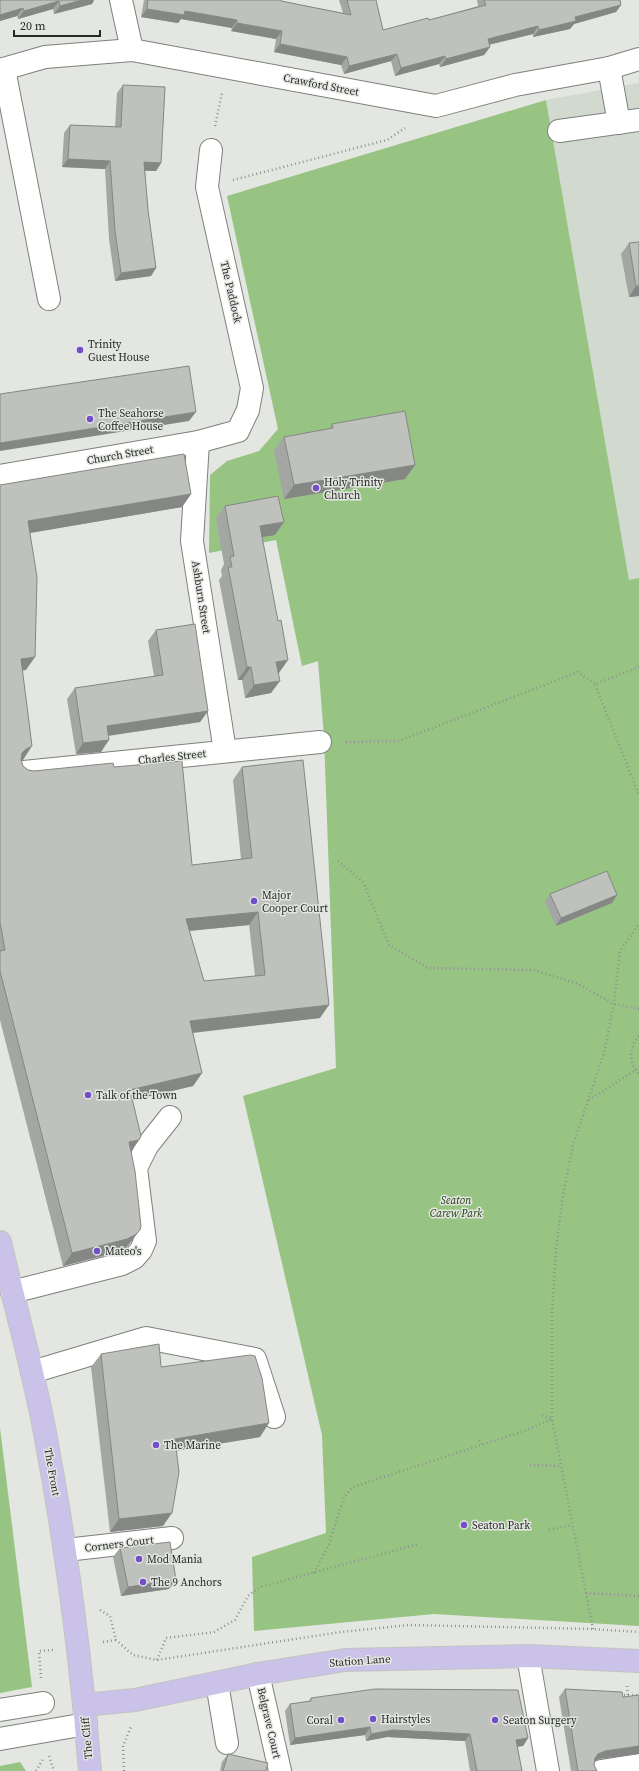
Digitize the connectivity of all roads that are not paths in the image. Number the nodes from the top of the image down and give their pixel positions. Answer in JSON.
{"nodes":[{"id":1,"x":121,"y":0,"type":"edge"},
{"id":2,"x":132,"y":50,"type":"junction"},
{"id":3,"x":639,"y":59,"type":"edge"},
{"id":4,"x":609,"y":68,"type":"junction"},
{"id":5,"x":2,"y":70,"type":"edge"},
{"id":6,"x":629,"y":122,"type":"edge"},
{"id":7,"x":559,"y":131,"type":"dead end"},
{"id":8,"x":211,"y":150,"type":"road end"},
{"id":9,"x":49,"y":299,"type":"dead end"},
{"id":10,"x":238,"y":431,"type":"joint"},
{"id":11,"x":198,"y":442,"type":"junction"},
{"id":12,"x":0,"y":476,"type":"edge"},
{"id":13,"x":320,"y":742,"type":"road end"},
{"id":14,"x":225,"y":751,"type":"junction"},
{"id":15,"x":24,"y":772,"type":"edge"},
{"id":16,"x":170,"y":1117,"type":"dead end"},
{"id":17,"x":0,"y":1242,"type":"edge"},
{"id":18,"x":12,"y":1292,"type":"junction"},
{"id":19,"x":32,"y":1372,"type":"junction"},
{"id":20,"x":274,"y":1417,"type":"dead end"},
{"id":21,"x":172,"y":1538,"type":"dead end"},
{"id":22,"x":66,"y":1550,"type":"junction"},
{"id":23,"x":528,"y":1656,"type":"junction"},
{"id":24,"x":639,"y":1661,"type":"edge"},
{"id":25,"x":258,"y":1674,"type":"junction"},
{"id":26,"x":217,"y":1683,"type":"junction"},
{"id":27,"x":43,"y":1703,"type":"dead end"},
{"id":28,"x":0,"y":1710,"type":"edge"},
{"id":29,"x":85,"y":1715,"type":"junction"},
{"id":30,"x":0,"y":1739,"type":"edge"},
{"id":31,"x":227,"y":1743,"type":"dead end"},
{"id":32,"x":639,"y":1765,"type":"edge"},
{"id":33,"x":90,"y":1771,"type":"edge"},
{"id":34,"x":280,"y":1771,"type":"edge"},
{"id":35,"x":548,"y":1771,"type":"edge"},
{"id":36,"x":601,"y":1771,"type":"edge"}],
"edges":[{"from":1,"to":2,"type":"street"},
{"from":2,"to":4,"type":"street","name":"Crawford Street"},
{"from":2,"to":5,"type":"street","name":"Crawford Street"},
{"from":3,"to":4,"type":"street","name":"Crawford Street"},
{"from":4,"to":6,"type":"street"},
{"from":5,"to":9,"type":"street"},
{"from":6,"to":7,"type":"street"},
{"from":8,"to":10,"type":"street","name":"The Paddock"},
{"from":10,"to":11,"type":"street","name":"Church Street"},
{"from":11,"to":12,"type":"street","name":"Church Street"},
{"from":11,"to":14,"type":"street","name":"Ashburn Street"},
{"from":13,"to":14,"type":"street","name":"Charles Street"},
{"from":14,"to":15,"type":"street","name":"Charles Street"},
{"from":16,"to":18,"type":"street"},
{"from":17,"to":18,"type":"main road","name":"The Front"},
{"from":18,"to":19,"type":"main road","name":"The Front"},
{"from":19,"to":20,"type":"street"},
{"from":19,"to":22,"type":"main road","name":"The Front"},
{"from":21,"to":22,"type":"street","name":"Corners Court"},
{"from":22,"to":29,"type":"main road","name":"The Front"},
{"from":23,"to":24,"type":"main road","name":"Station Lane"},
{"from":23,"to":25,"type":"main road","name":"Station Lane"},
{"from":23,"to":35,"type":"street"},
{"from":25,"to":26,"type":"main road","name":"Station Lane"},
{"from":25,"to":34,"type":"street","name":"Belgrave Court"},
{"from":26,"to":29,"type":"main road","name":"Station Lane"},
{"from":26,"to":31,"type":"street"},
{"from":27,"to":28,"type":"street"},
{"from":29,"to":30,"type":"street"},
{"from":29,"to":33,"type":"main road","name":"The Cliff"},
{"from":32,"to":36,"type":"street"}]}
